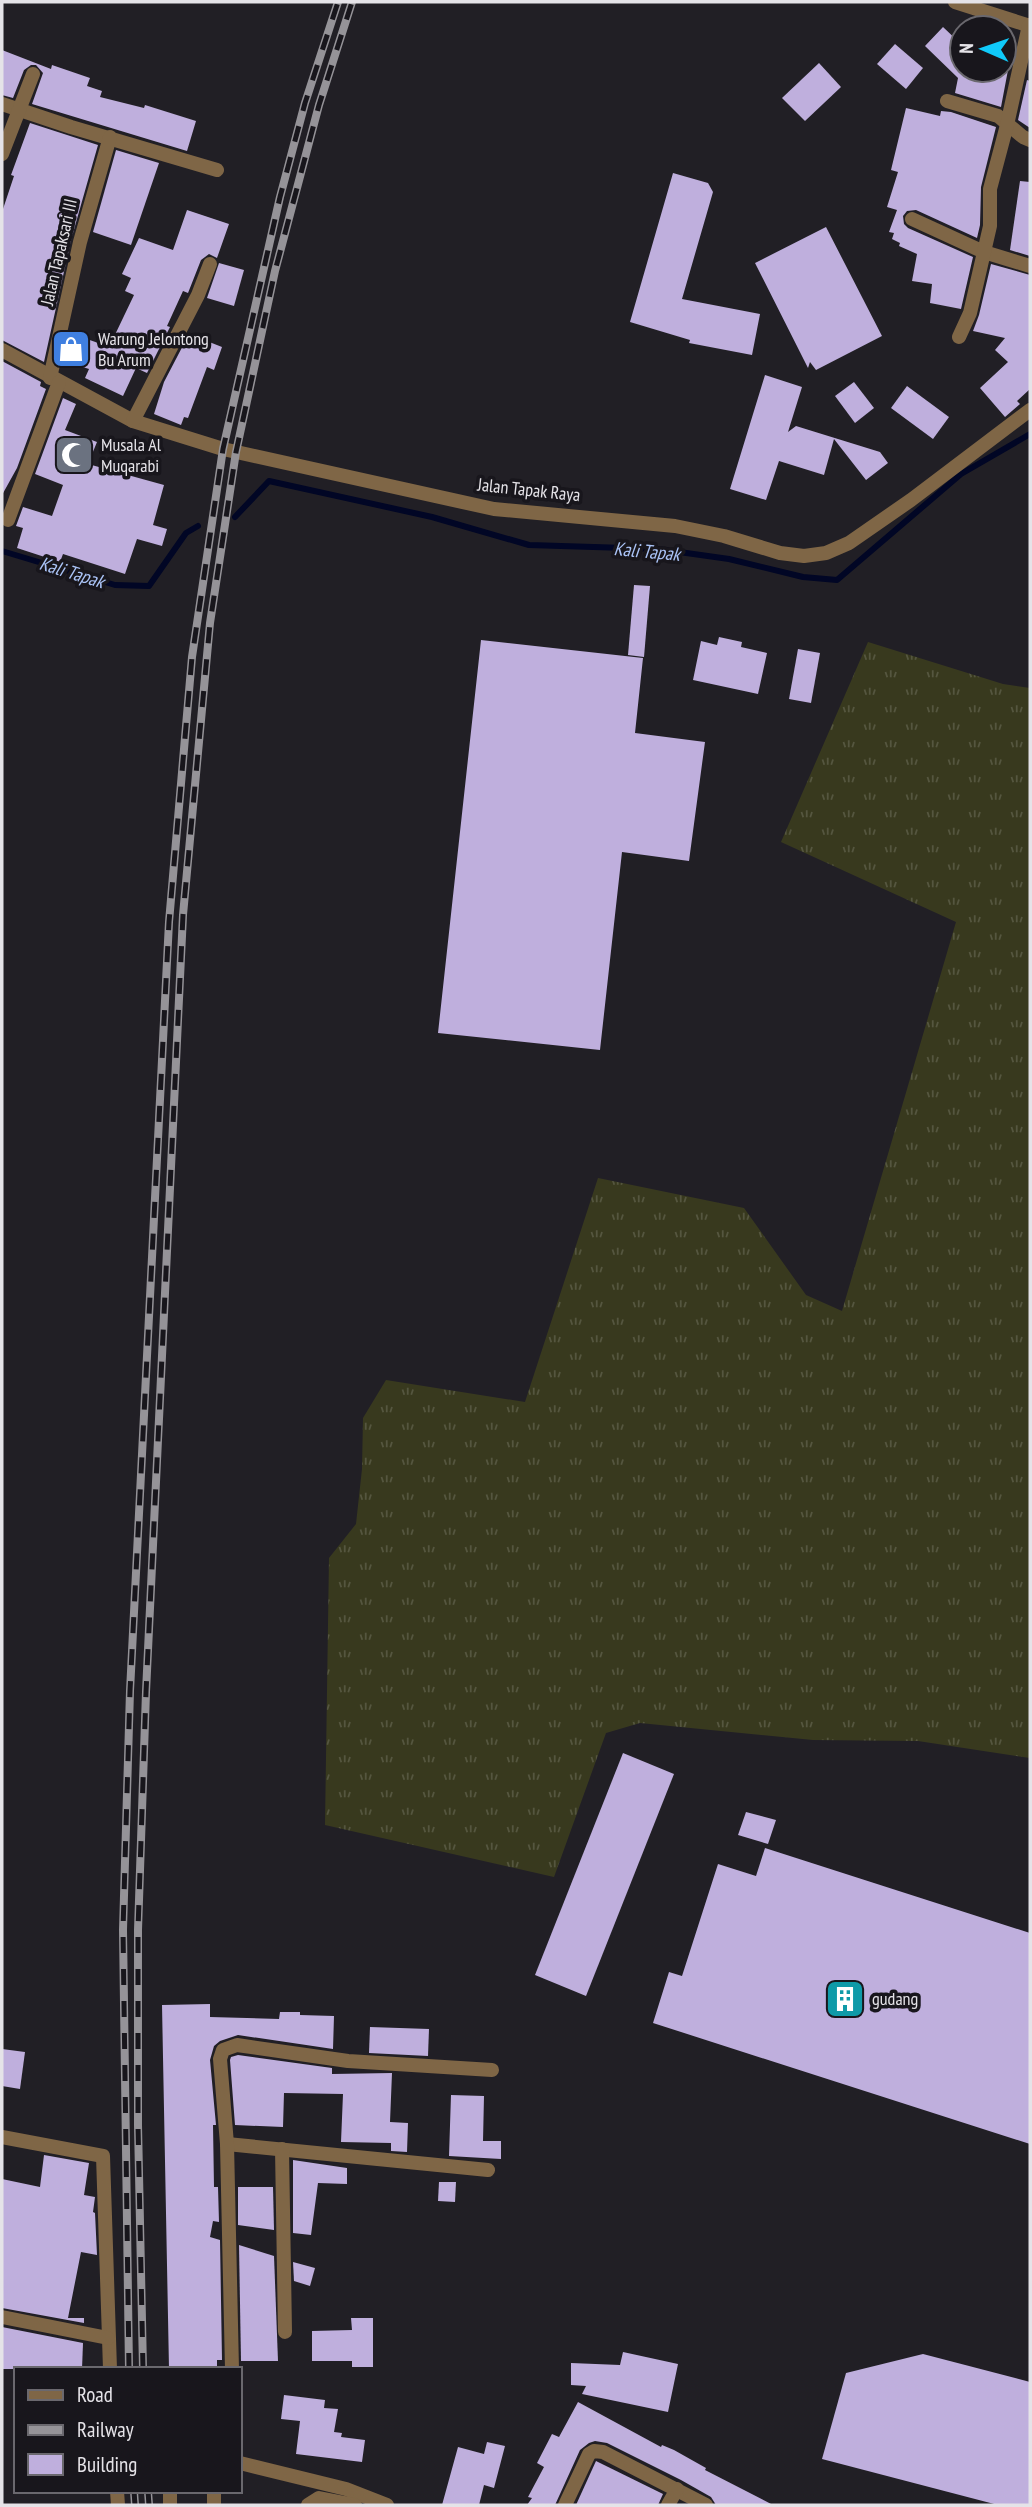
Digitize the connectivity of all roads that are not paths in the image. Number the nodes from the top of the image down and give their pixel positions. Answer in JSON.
{"nodes":[{"id":1,"x":955,"y":2,"type":"edge"},
{"id":2,"x":1029,"y":26,"type":"edge"},
{"id":3,"x":33,"y":74,"type":"dead end"},
{"id":4,"x":947,"y":101,"type":"dead end"},
{"id":5,"x":2,"y":104,"type":"edge"},
{"id":6,"x":19,"y":110,"type":"junction"},
{"id":7,"x":1007,"y":125,"type":"junction"},
{"id":8,"x":110,"y":137,"type":"junction"},
{"id":9,"x":1030,"y":140,"type":"edge"},
{"id":10,"x":2,"y":154,"type":"edge"},
{"id":11,"x":218,"y":170,"type":"dead end"},
{"id":12,"x":912,"y":219,"type":"dead end"},
{"id":13,"x":984,"y":252,"type":"junction"},
{"id":14,"x":210,"y":264,"type":"dead end"},
{"id":15,"x":1030,"y":265,"type":"edge"},
{"id":16,"x":960,"y":337,"type":"dead end"},
{"id":17,"x":2,"y":350,"type":"edge"},
{"id":18,"x":55,"y":380,"type":"junction"},
{"id":19,"x":1030,"y":410,"type":"edge"},
{"id":20,"x":133,"y":421,"type":"junction"},
{"id":21,"x":8,"y":520,"type":"dead end"},
{"id":22,"x":492,"y":2070,"type":"dead end"},
{"id":23,"x":2,"y":2137,"type":"edge"},
{"id":24,"x":227,"y":2144,"type":"junction"},
{"id":25,"x":282,"y":2149,"type":"junction"},
{"id":26,"x":488,"y":2170,"type":"dead end"},
{"id":27,"x":2,"y":2317,"type":"edge"},
{"id":28,"x":285,"y":2332,"type":"dead end"},
{"id":29,"x":108,"y":2338,"type":"junction"},
{"id":30,"x":110,"y":2367,"type":"edge"},
{"id":31,"x":232,"y":2367,"type":"edge"},
{"id":32,"x":242,"y":2463,"type":"edge"},
{"id":33,"x":677,"y":2489,"type":"junction"},
{"id":34,"x":308,"y":2505,"type":"edge"},
{"id":35,"x":355,"y":2505,"type":"edge"},
{"id":36,"x":387,"y":2505,"type":"edge"},
{"id":37,"x":565,"y":2505,"type":"edge"},
{"id":38,"x":668,"y":2505,"type":"edge"},
{"id":39,"x":706,"y":2505,"type":"edge"}],
"edges":[{"from":1,"to":2,"type":"street"},
{"from":2,"to":7,"type":"street"},
{"from":3,"to":6,"type":"street"},
{"from":4,"to":7,"type":"street"},
{"from":5,"to":6,"type":"street"},
{"from":6,"to":8,"type":"street"},
{"from":6,"to":10,"type":"street"},
{"from":7,"to":9,"type":"street"},
{"from":7,"to":13,"type":"street"},
{"from":8,"to":11,"type":"street"},
{"from":8,"to":18,"type":"street","name":"Jalan Tapaksari III"},
{"from":12,"to":13,"type":"street"},
{"from":13,"to":15,"type":"street"},
{"from":13,"to":16,"type":"street"},
{"from":14,"to":20,"type":"street"},
{"from":17,"to":18,"type":"street","name":"Jalan Tapak Raya"},
{"from":18,"to":20,"type":"street","name":"Jalan Tapak Raya"},
{"from":18,"to":21,"type":"street","name":"Jalan Tapaksari III"},
{"from":19,"to":20,"type":"street","name":"Jalan Tapak Raya"},
{"from":22,"to":24,"type":"street"},
{"from":23,"to":29,"type":"street"},
{"from":24,"to":25,"type":"street"},
{"from":24,"to":31,"type":"street"},
{"from":25,"to":26,"type":"street"},
{"from":25,"to":28,"type":"street"},
{"from":27,"to":29,"type":"street"},
{"from":29,"to":30,"type":"street"},
{"from":32,"to":36,"type":"street"},
{"from":33,"to":37,"type":"street"},
{"from":33,"to":38,"type":"street"},
{"from":33,"to":39,"type":"street"},
{"from":34,"to":35,"type":"street"}]}
